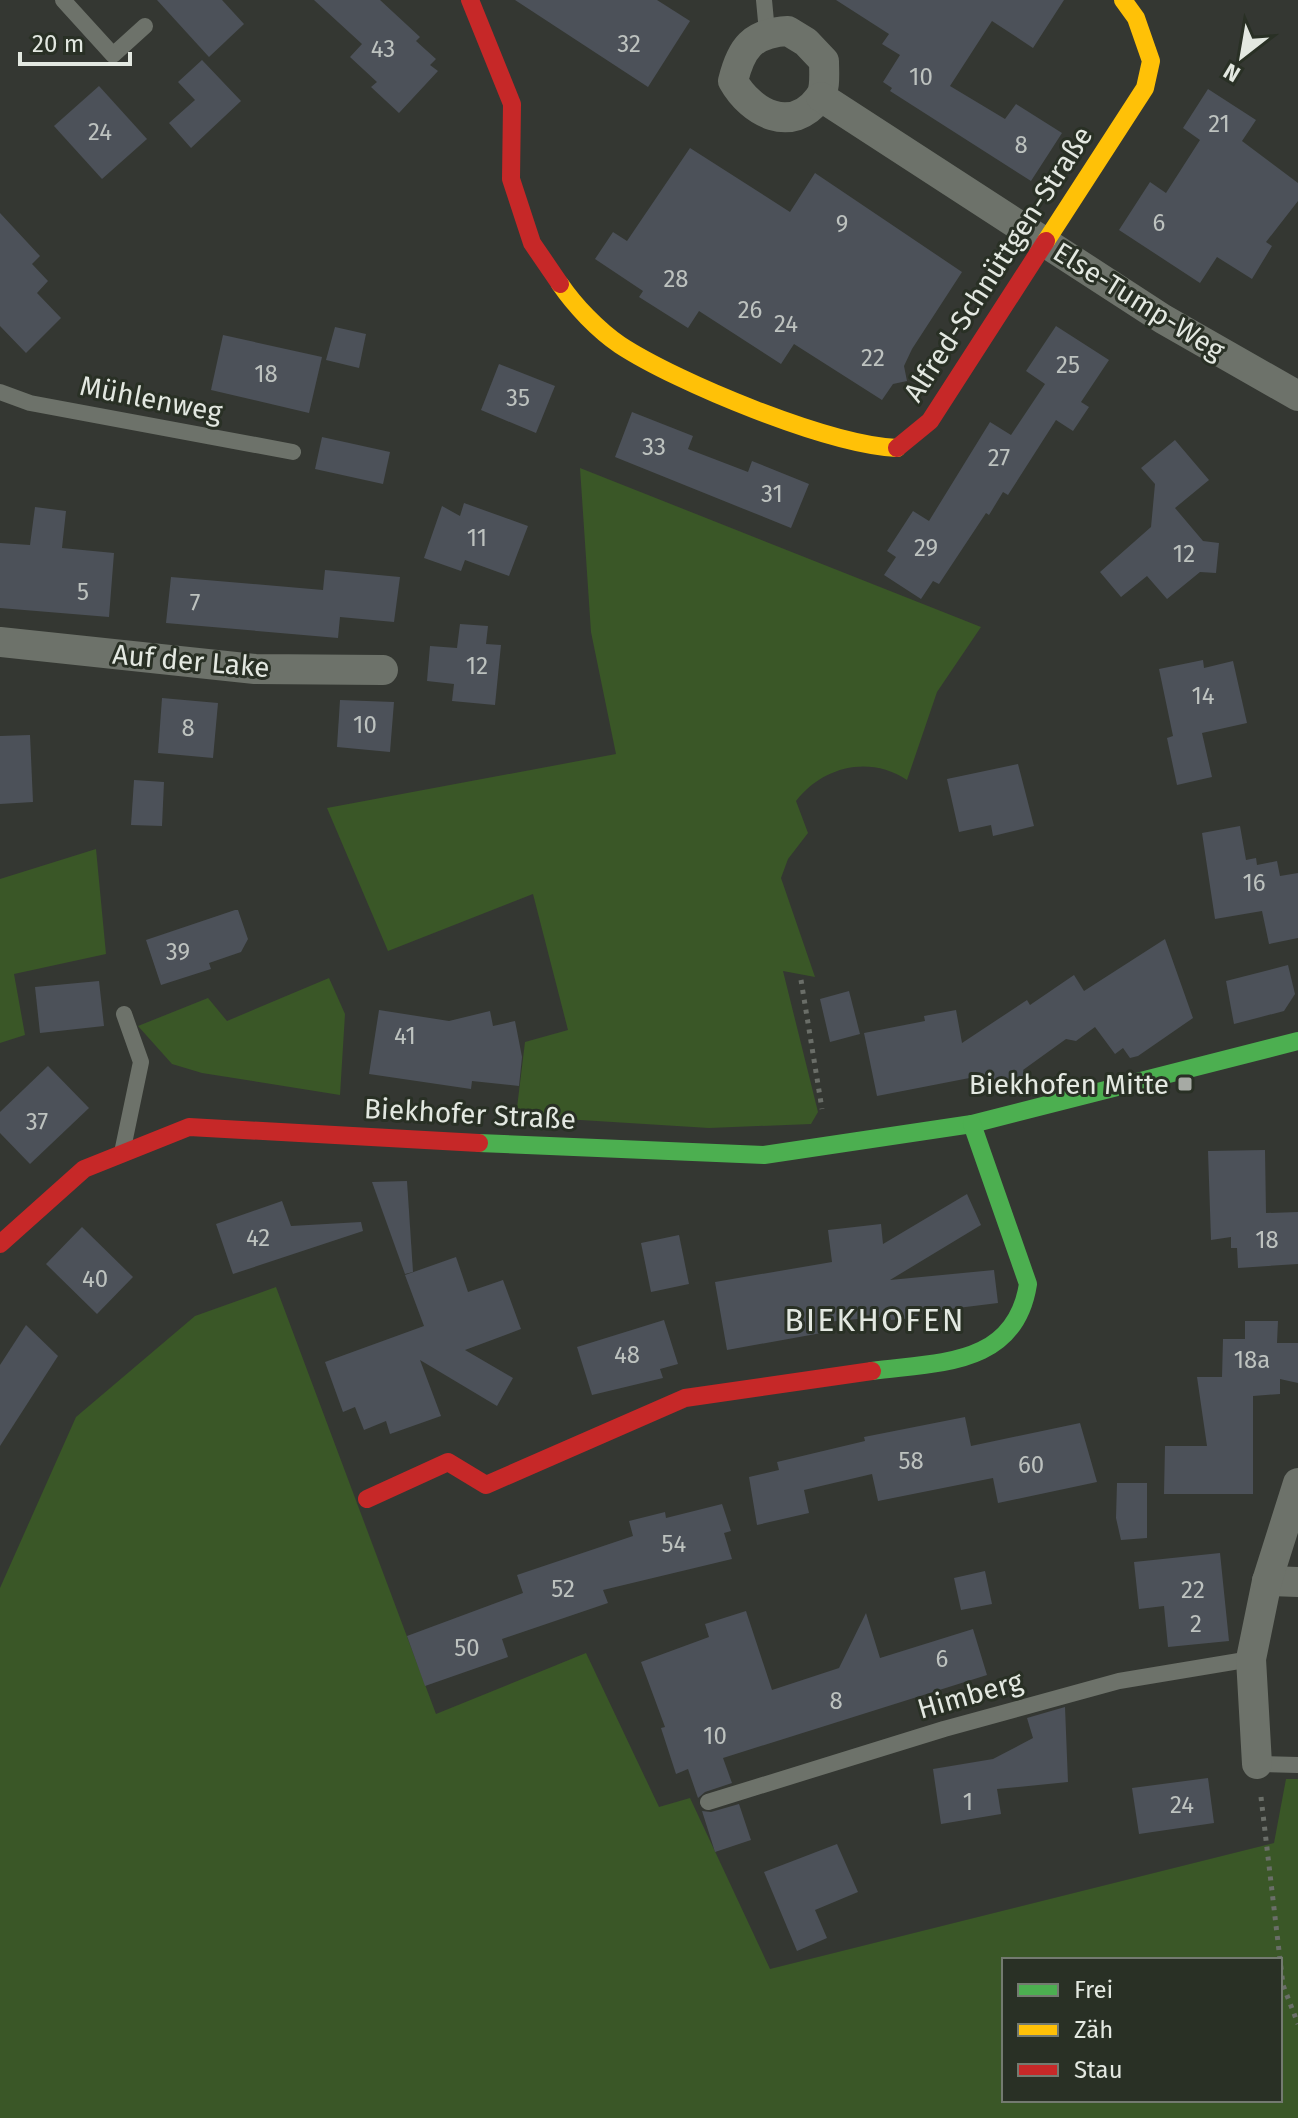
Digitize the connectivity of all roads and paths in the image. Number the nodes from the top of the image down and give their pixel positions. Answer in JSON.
{"nodes":[{"id":1,"x":63,"y":0,"type":"edge"},
{"id":2,"x":470,"y":0,"type":"edge"},
{"id":3,"x":764,"y":0,"type":"edge"},
{"id":4,"x":1123,"y":0,"type":"edge"},
{"id":5,"x":145,"y":26,"type":"dead end"},
{"id":6,"x":767,"y":32,"type":"junction"},
{"id":7,"x":821,"y":97,"type":"junction"},
{"id":8,"x":1045,"y":243,"type":"junction"},
{"id":9,"x":0,"y":392,"type":"edge"},
{"id":10,"x":1298,"y":396,"type":"edge"},
{"id":11,"x":293,"y":452,"type":"dead end"},
{"id":12,"x":0,"y":642,"type":"edge"},
{"id":13,"x":383,"y":670,"type":"dead end"},
{"id":14,"x":801,"y":980,"type":"dead end"},
{"id":15,"x":124,"y":1014,"type":"dead end"},
{"id":16,"x":1298,"y":1041,"type":"edge"},
{"id":17,"x":972,"y":1124,"type":"junction"},
{"id":18,"x":828,"y":1145,"type":"junction"},
{"id":19,"x":122,"y":1154,"type":"junction"},
{"id":20,"x":0,"y":1244,"type":"edge"},
{"id":21,"x":1298,"y":1483,"type":"edge"},
{"id":22,"x":367,"y":1499,"type":"dead end"},
{"id":23,"x":1267,"y":1581,"type":"junction"},
{"id":24,"x":1298,"y":1582,"type":"edge"},
{"id":25,"x":1251,"y":1659,"type":"junction"},
{"id":26,"x":1257,"y":1764,"type":"junction"},
{"id":27,"x":1298,"y":1765,"type":"edge"},
{"id":28,"x":708,"y":1802,"type":"dead end"},
{"id":29,"x":1280,"y":1958,"type":"edge"},
{"id":30,"x":1282,"y":1976,"type":"edge"},
{"id":31,"x":1298,"y":2024,"type":"edge"}],
"edges":[{"from":1,"to":5,"type":"lane"},
{"from":2,"to":8,"type":"street","name":"Alfred-Schnüttgen-Straße"},
{"from":3,"to":6,"type":"lane"},
{"from":4,"to":8,"type":"street","name":"Alfred-Schnüttgen-Straße"},
{"from":6,"to":7,"type":"street"},
{"from":6,"to":7,"type":"street"},
{"from":7,"to":8,"type":"street","name":"Else-Tump-Weg"},
{"from":8,"to":10,"type":"street","name":"Else-Tump-Weg"},
{"from":9,"to":11,"type":"lane","name":"Mühlenweg"},
{"from":12,"to":13,"type":"street","name":"Auf der Lake"},
{"from":14,"to":18,"type":"path"},
{"from":15,"to":19,"type":"lane"},
{"from":16,"to":17,"type":"street","name":"Biekhofer Straße"},
{"from":17,"to":18,"type":"street","name":"Biekhofer Straße"},
{"from":17,"to":22,"type":"street"},
{"from":18,"to":19,"type":"street","name":"Biekhofer Straße"},
{"from":19,"to":20,"type":"street","name":"Biekhofer Straße"},
{"from":21,"to":23,"type":"street"},
{"from":23,"to":24,"type":"street"},
{"from":23,"to":25,"type":"street"},
{"from":25,"to":26,"type":"street"},
{"from":25,"to":28,"type":"lane","name":"Himberg"},
{"from":26,"to":27,"type":"lane"},
{"from":26,"to":29,"type":"path"},
{"from":30,"to":31,"type":"path"}]}
